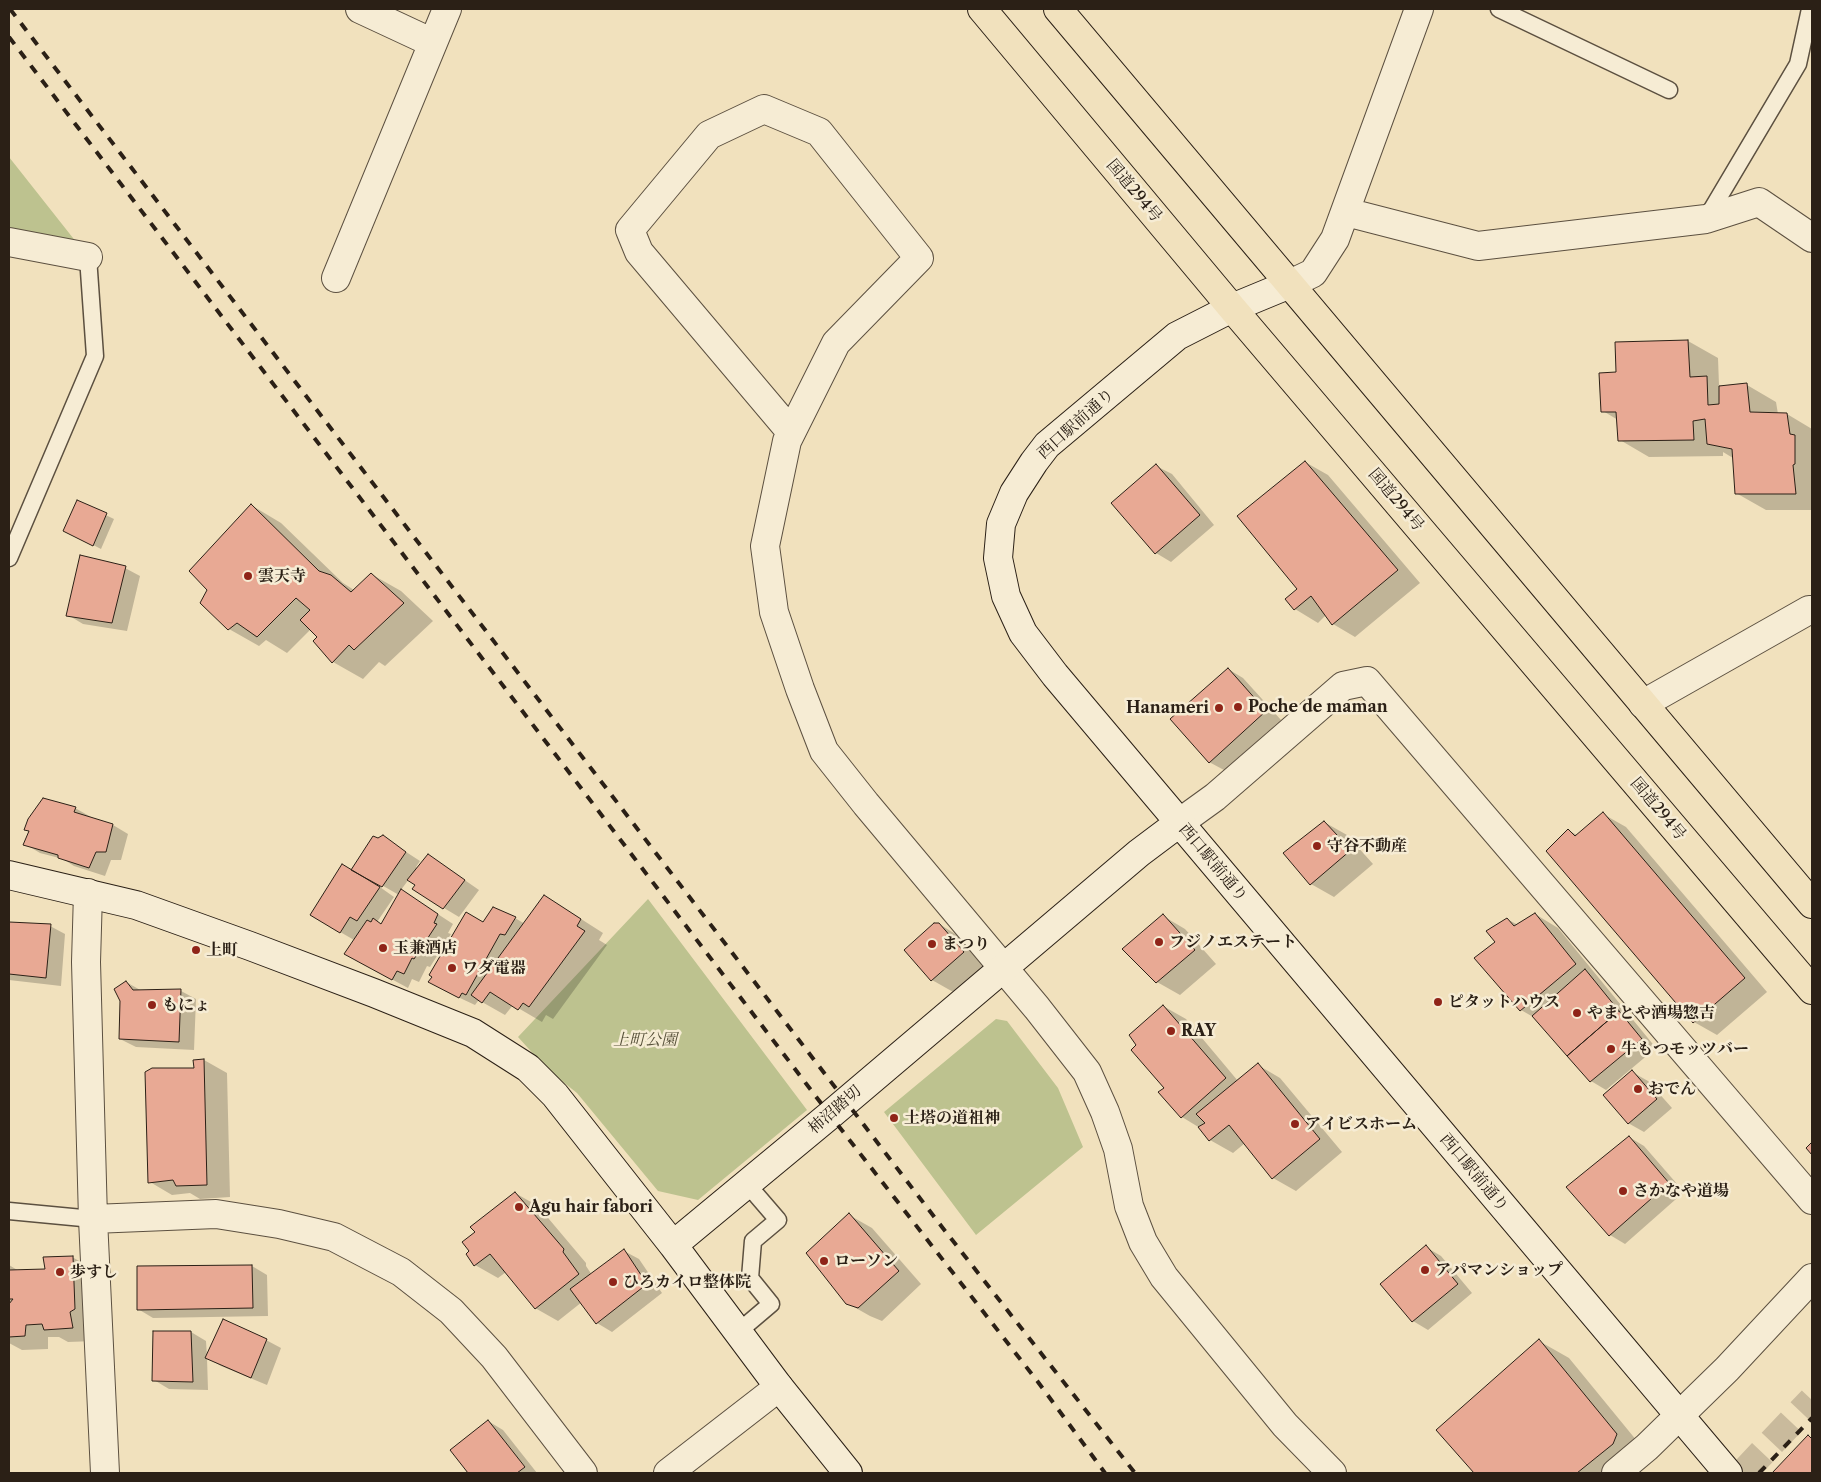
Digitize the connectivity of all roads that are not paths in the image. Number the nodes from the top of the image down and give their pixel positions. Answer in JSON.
{"nodes":[{"id":1,"x":360,"y":9,"type":"edge"},
{"id":2,"x":447,"y":9,"type":"edge"},
{"id":3,"x":982,"y":9,"type":"edge"},
{"id":4,"x":1058,"y":9,"type":"edge"},
{"id":5,"x":1419,"y":9,"type":"edge"},
{"id":6,"x":1499,"y":9,"type":"edge"},
{"id":7,"x":1810,"y":9,"type":"edge"},
{"id":8,"x":433,"y":42,"type":"junction"},
{"id":9,"x":1669,"y":90,"type":"dead end"},
{"id":10,"x":1346,"y":212,"type":"junction"},
{"id":11,"x":1706,"y":219,"type":"junction"},
{"id":12,"x":1812,"y":238,"type":"edge"},
{"id":13,"x":9,"y":242,"type":"edge"},
{"id":14,"x":88,"y":257,"type":"joint"},
{"id":15,"x":336,"y":278,"type":"dead end"},
{"id":16,"x":1290,"y":284,"type":"junction"},
{"id":17,"x":1232,"y":308,"type":"junction"},
{"id":18,"x":791,"y":432,"type":"junction"},
{"id":19,"x":9,"y":558,"type":"edge"},
{"id":20,"x":1812,"y":610,"type":"edge"},
{"id":21,"x":1643,"y":704,"type":"junction"},
{"id":22,"x":1179,"y":823,"type":"junction"},
{"id":23,"x":9,"y":876,"type":"edge"},
{"id":24,"x":88,"y":893,"type":"junction"},
{"id":25,"x":1812,"y":904,"type":"edge"},
{"id":26,"x":1003,"y":968,"type":"junction"},
{"id":27,"x":1812,"y":990,"type":"edge"},
{"id":28,"x":747,"y":1184,"type":"junction"},
{"id":29,"x":1812,"y":1200,"type":"edge"},
{"id":30,"x":9,"y":1211,"type":"edge"},
{"id":31,"x":93,"y":1219,"type":"junction"},
{"id":32,"x":673,"y":1245,"type":"junction"},
{"id":33,"x":1812,"y":1278,"type":"edge"},
{"id":34,"x":738,"y":1332,"type":"junction"},
{"id":35,"x":779,"y":1387,"type":"junction"},
{"id":36,"x":1680,"y":1416,"type":"junction"},
{"id":37,"x":105,"y":1473,"type":"edge"},
{"id":38,"x":584,"y":1473,"type":"edge"},
{"id":39,"x":668,"y":1473,"type":"edge"},
{"id":40,"x":848,"y":1473,"type":"edge"},
{"id":41,"x":1332,"y":1473,"type":"edge"},
{"id":42,"x":1616,"y":1473,"type":"edge"},
{"id":43,"x":1728,"y":1473,"type":"edge"}],
"edges":[{"from":1,"to":8,"type":"street"},
{"from":2,"to":8,"type":"street"},
{"from":3,"to":17,"type":"highway","name":"国道294号"},
{"from":4,"to":16,"type":"highway"},
{"from":5,"to":10,"type":"street","name":"西口駅前通り"},
{"from":6,"to":9,"type":"lane"},
{"from":7,"to":11,"type":"lane"},
{"from":8,"to":15,"type":"street"},
{"from":10,"to":11,"type":"street"},
{"from":10,"to":16,"type":"street","name":"西口駅前通り"},
{"from":11,"to":12,"type":"street"},
{"from":13,"to":14,"type":"street"},
{"from":14,"to":19,"type":"lane"},
{"from":16,"to":17,"type":"street","name":"西口駅前通り"},
{"from":16,"to":21,"type":"highway"},
{"from":17,"to":22,"type":"street","name":"西口駅前通り"},
{"from":17,"to":27,"type":"highway","name":"国道294号"},
{"from":18,"to":18,"type":"street"},
{"from":18,"to":26,"type":"street"},
{"from":20,"to":21,"type":"street"},
{"from":21,"to":25,"type":"highway"},
{"from":22,"to":26,"type":"street","name":"柿沼踏切"},
{"from":22,"to":29,"type":"street","name":"柿沼踏切"},
{"from":22,"to":36,"type":"street","name":"西口駅前通り"},
{"from":23,"to":24,"type":"street"},
{"from":24,"to":31,"type":"street"},
{"from":24,"to":32,"type":"street"},
{"from":26,"to":28,"type":"street","name":"柿沼踏切"},
{"from":26,"to":41,"type":"street"},
{"from":28,"to":32,"type":"street","name":"柿沼踏切"},
{"from":28,"to":34,"type":"lane"},
{"from":30,"to":31,"type":"lane"},
{"from":31,"to":37,"type":"street"},
{"from":31,"to":38,"type":"street"},
{"from":32,"to":34,"type":"street"},
{"from":33,"to":36,"type":"street"},
{"from":34,"to":35,"type":"street"},
{"from":35,"to":39,"type":"street"},
{"from":35,"to":40,"type":"street"},
{"from":36,"to":42,"type":"street"},
{"from":36,"to":43,"type":"street","name":"西口駅前通り"}]}
